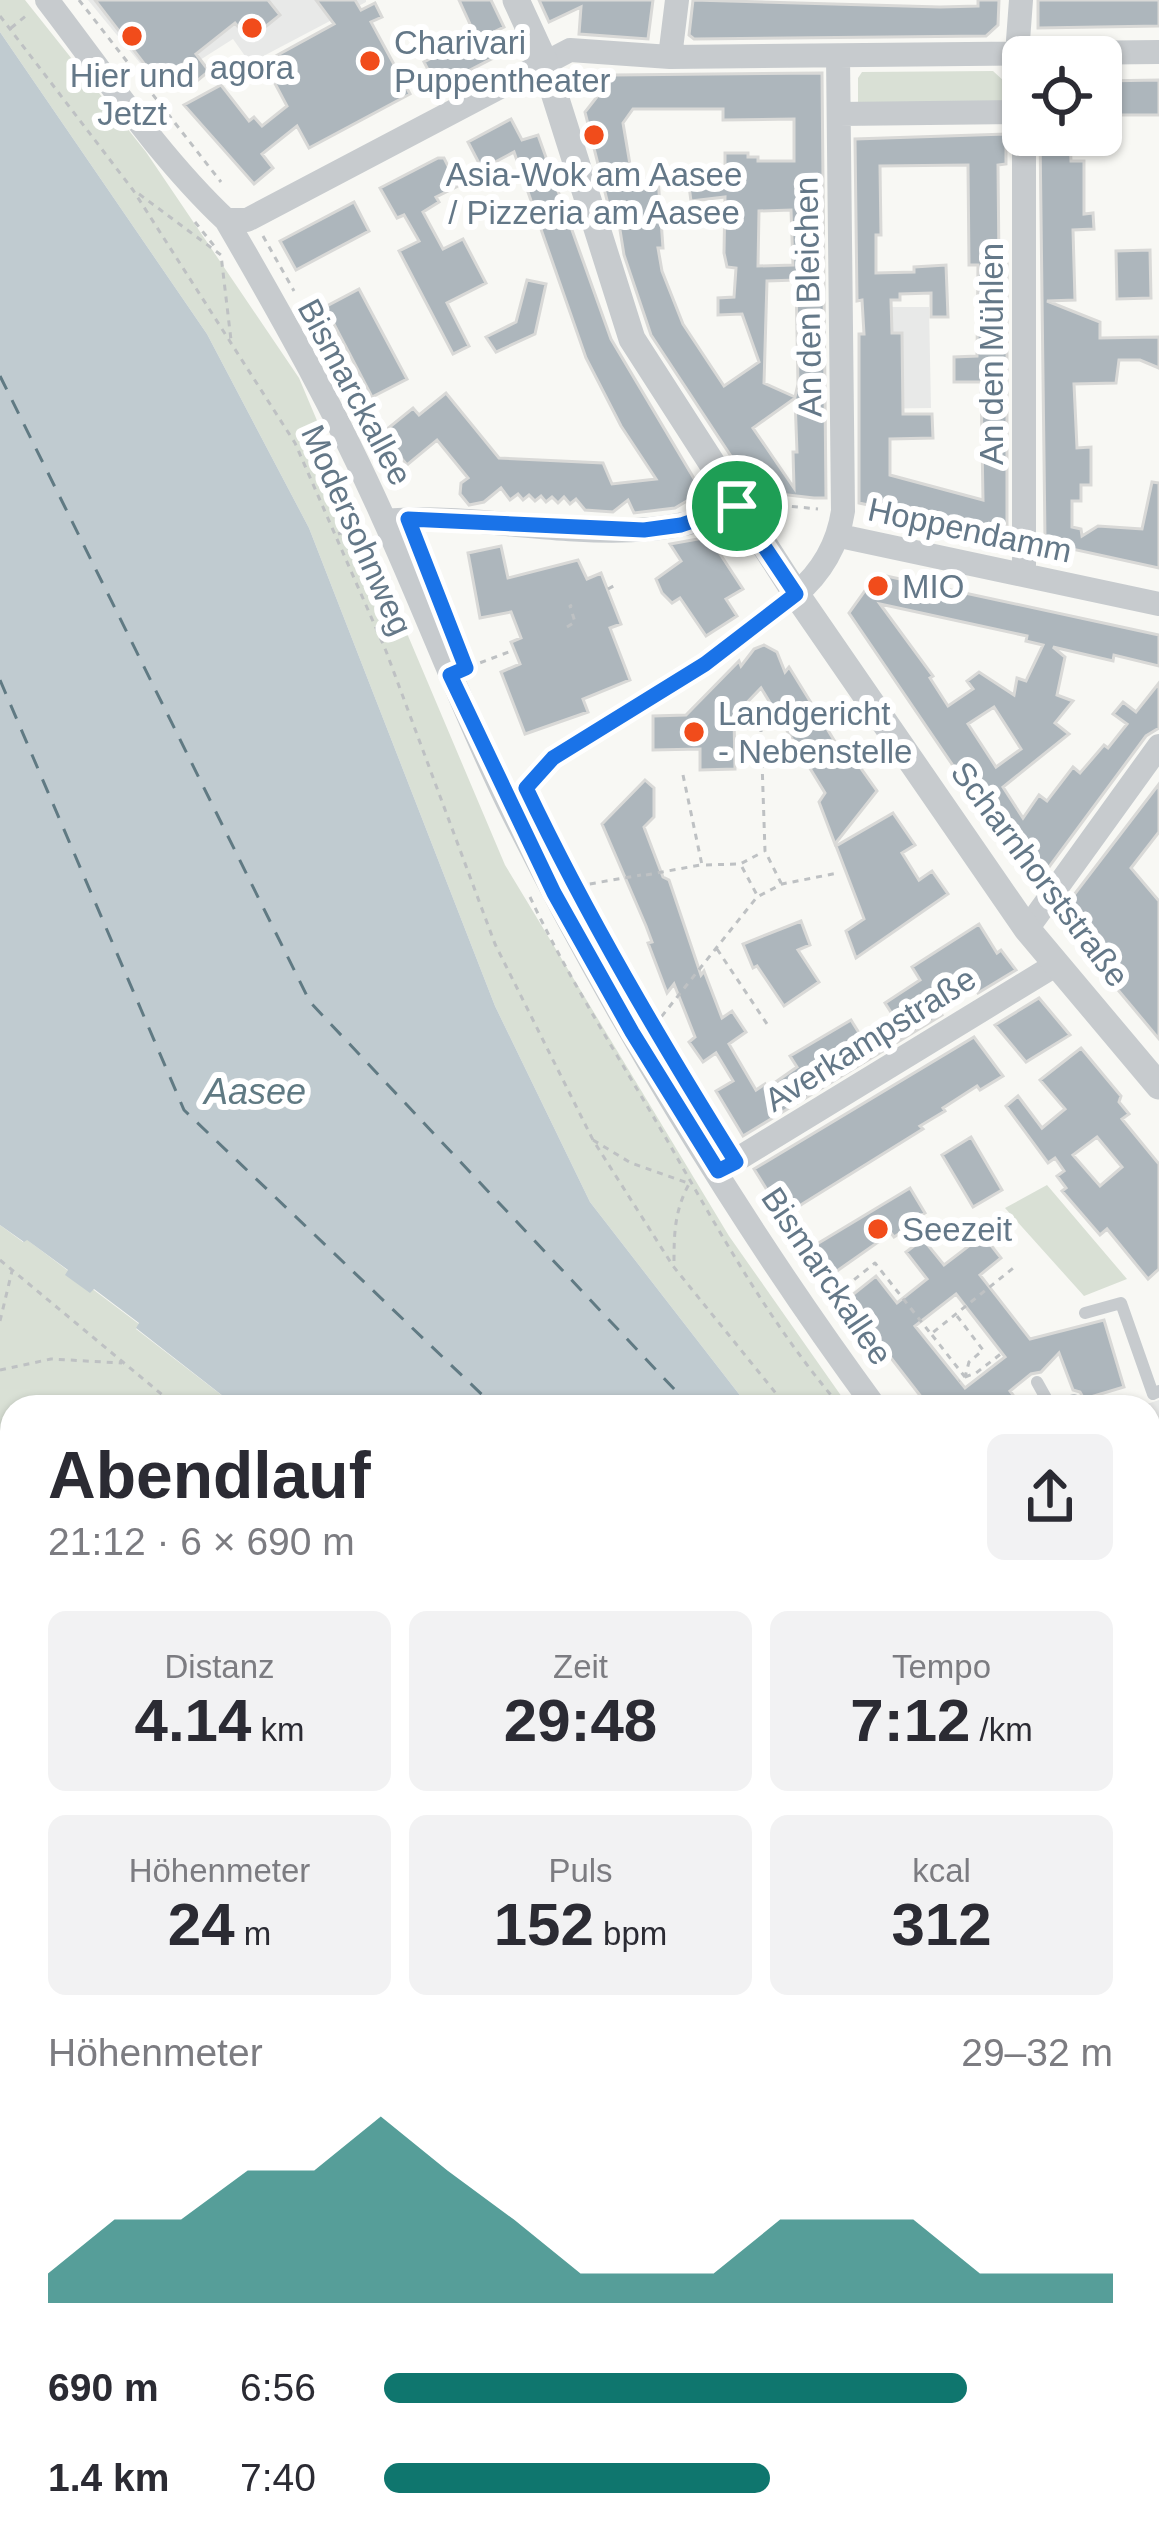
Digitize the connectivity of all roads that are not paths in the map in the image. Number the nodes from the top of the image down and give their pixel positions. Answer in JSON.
{"nodes":[{"id":1,"x":516,"y":0,"type":"edge"},
{"id":2,"x":677,"y":0,"type":"edge"},
{"id":3,"x":1021,"y":0,"type":"edge"},
{"id":4,"x":39,"y":6,"type":"edge"},
{"id":5,"x":1021,"y":36,"type":"edge"},
{"id":6,"x":1159,"y":52,"type":"edge"},
{"id":7,"x":1122,"y":53,"type":"edge"},
{"id":8,"x":1002,"y":55,"type":"edge"},
{"id":9,"x":838,"y":56,"type":"junction"},
{"id":10,"x":670,"y":57,"type":"junction"},
{"id":11,"x":544,"y":61,"type":"junction"},
{"id":12,"x":1002,"y":112,"type":"edge"},
{"id":13,"x":839,"y":114,"type":"junction"},
{"id":14,"x":1024,"y":156,"type":"edge"},
{"id":15,"x":237,"y":220,"type":"junction"},
{"id":16,"x":745,"y":504,"type":"junction"},
{"id":17,"x":374,"y":523,"type":"junction"},
{"id":18,"x":842,"y":524,"type":"junction"},
{"id":19,"x":1024,"y":573,"type":"junction"},
{"id":20,"x":796,"y":594,"type":"junction"},
{"id":21,"x":1159,"y":604,"type":"edge"},
{"id":22,"x":1159,"y":746,"type":"edge"},
{"id":23,"x":1027,"y":929,"type":"junction"},
{"id":24,"x":1058,"y":964,"type":"junction"},
{"id":25,"x":1159,"y":1085,"type":"edge"},
{"id":26,"x":718,"y":1171,"type":"junction"},
{"id":27,"x":1085,"y":1313,"type":"dead end"},
{"id":28,"x":1037,"y":1382,"type":"dead end"},
{"id":29,"x":1159,"y":1391,"type":"edge"},
{"id":30,"x":867,"y":1395,"type":"edge"},
{"id":31,"x":1044,"y":1395,"type":"edge"}],
"edges":[{"from":1,"to":11,"type":"street","name":"Scharnhorststraße"},
{"from":2,"to":10,"type":"street"},
{"from":3,"to":5,"type":"street"},
{"from":4,"to":15,"type":"street","name":"Bismarckallee"},
{"from":6,"to":7,"type":"street"},
{"from":8,"to":9,"type":"street"},
{"from":9,"to":10,"type":"street"},
{"from":9,"to":13,"type":"street","name":"An den Bleichen"},
{"from":10,"to":11,"type":"street"},
{"from":11,"to":15,"type":"street"},
{"from":11,"to":16,"type":"street","name":"Scharnhorststraße"},
{"from":12,"to":13,"type":"street"},
{"from":13,"to":18,"type":"street","name":"An den Bleichen"},
{"from":14,"to":19,"type":"street","name":"An den Mühlen"},
{"from":15,"to":17,"type":"street","name":"Bismarckallee"},
{"from":16,"to":17,"type":"street"},
{"from":16,"to":20,"type":"street","name":"Scharnhorststraße"},
{"from":17,"to":26,"type":"street","name":"Bismarckallee"},
{"from":18,"to":19,"type":"street","name":"Hoppendamm"},
{"from":18,"to":20,"type":"street","name":"Hoppendamm"},
{"from":19,"to":21,"type":"street","name":"Hoppendamm"},
{"from":20,"to":23,"type":"street","name":"Scharnhorststraße"},
{"from":22,"to":23,"type":"street"},
{"from":23,"to":24,"type":"street","name":"Scharnhorststraße"},
{"from":24,"to":25,"type":"street","name":"Scharnhorststraße"},
{"from":24,"to":26,"type":"street","name":"Averkampstraße"},
{"from":26,"to":30,"type":"street","name":"Bismarckallee"},
{"from":27,"to":29,"type":"lane"},
{"from":28,"to":31,"type":"lane"}]}
